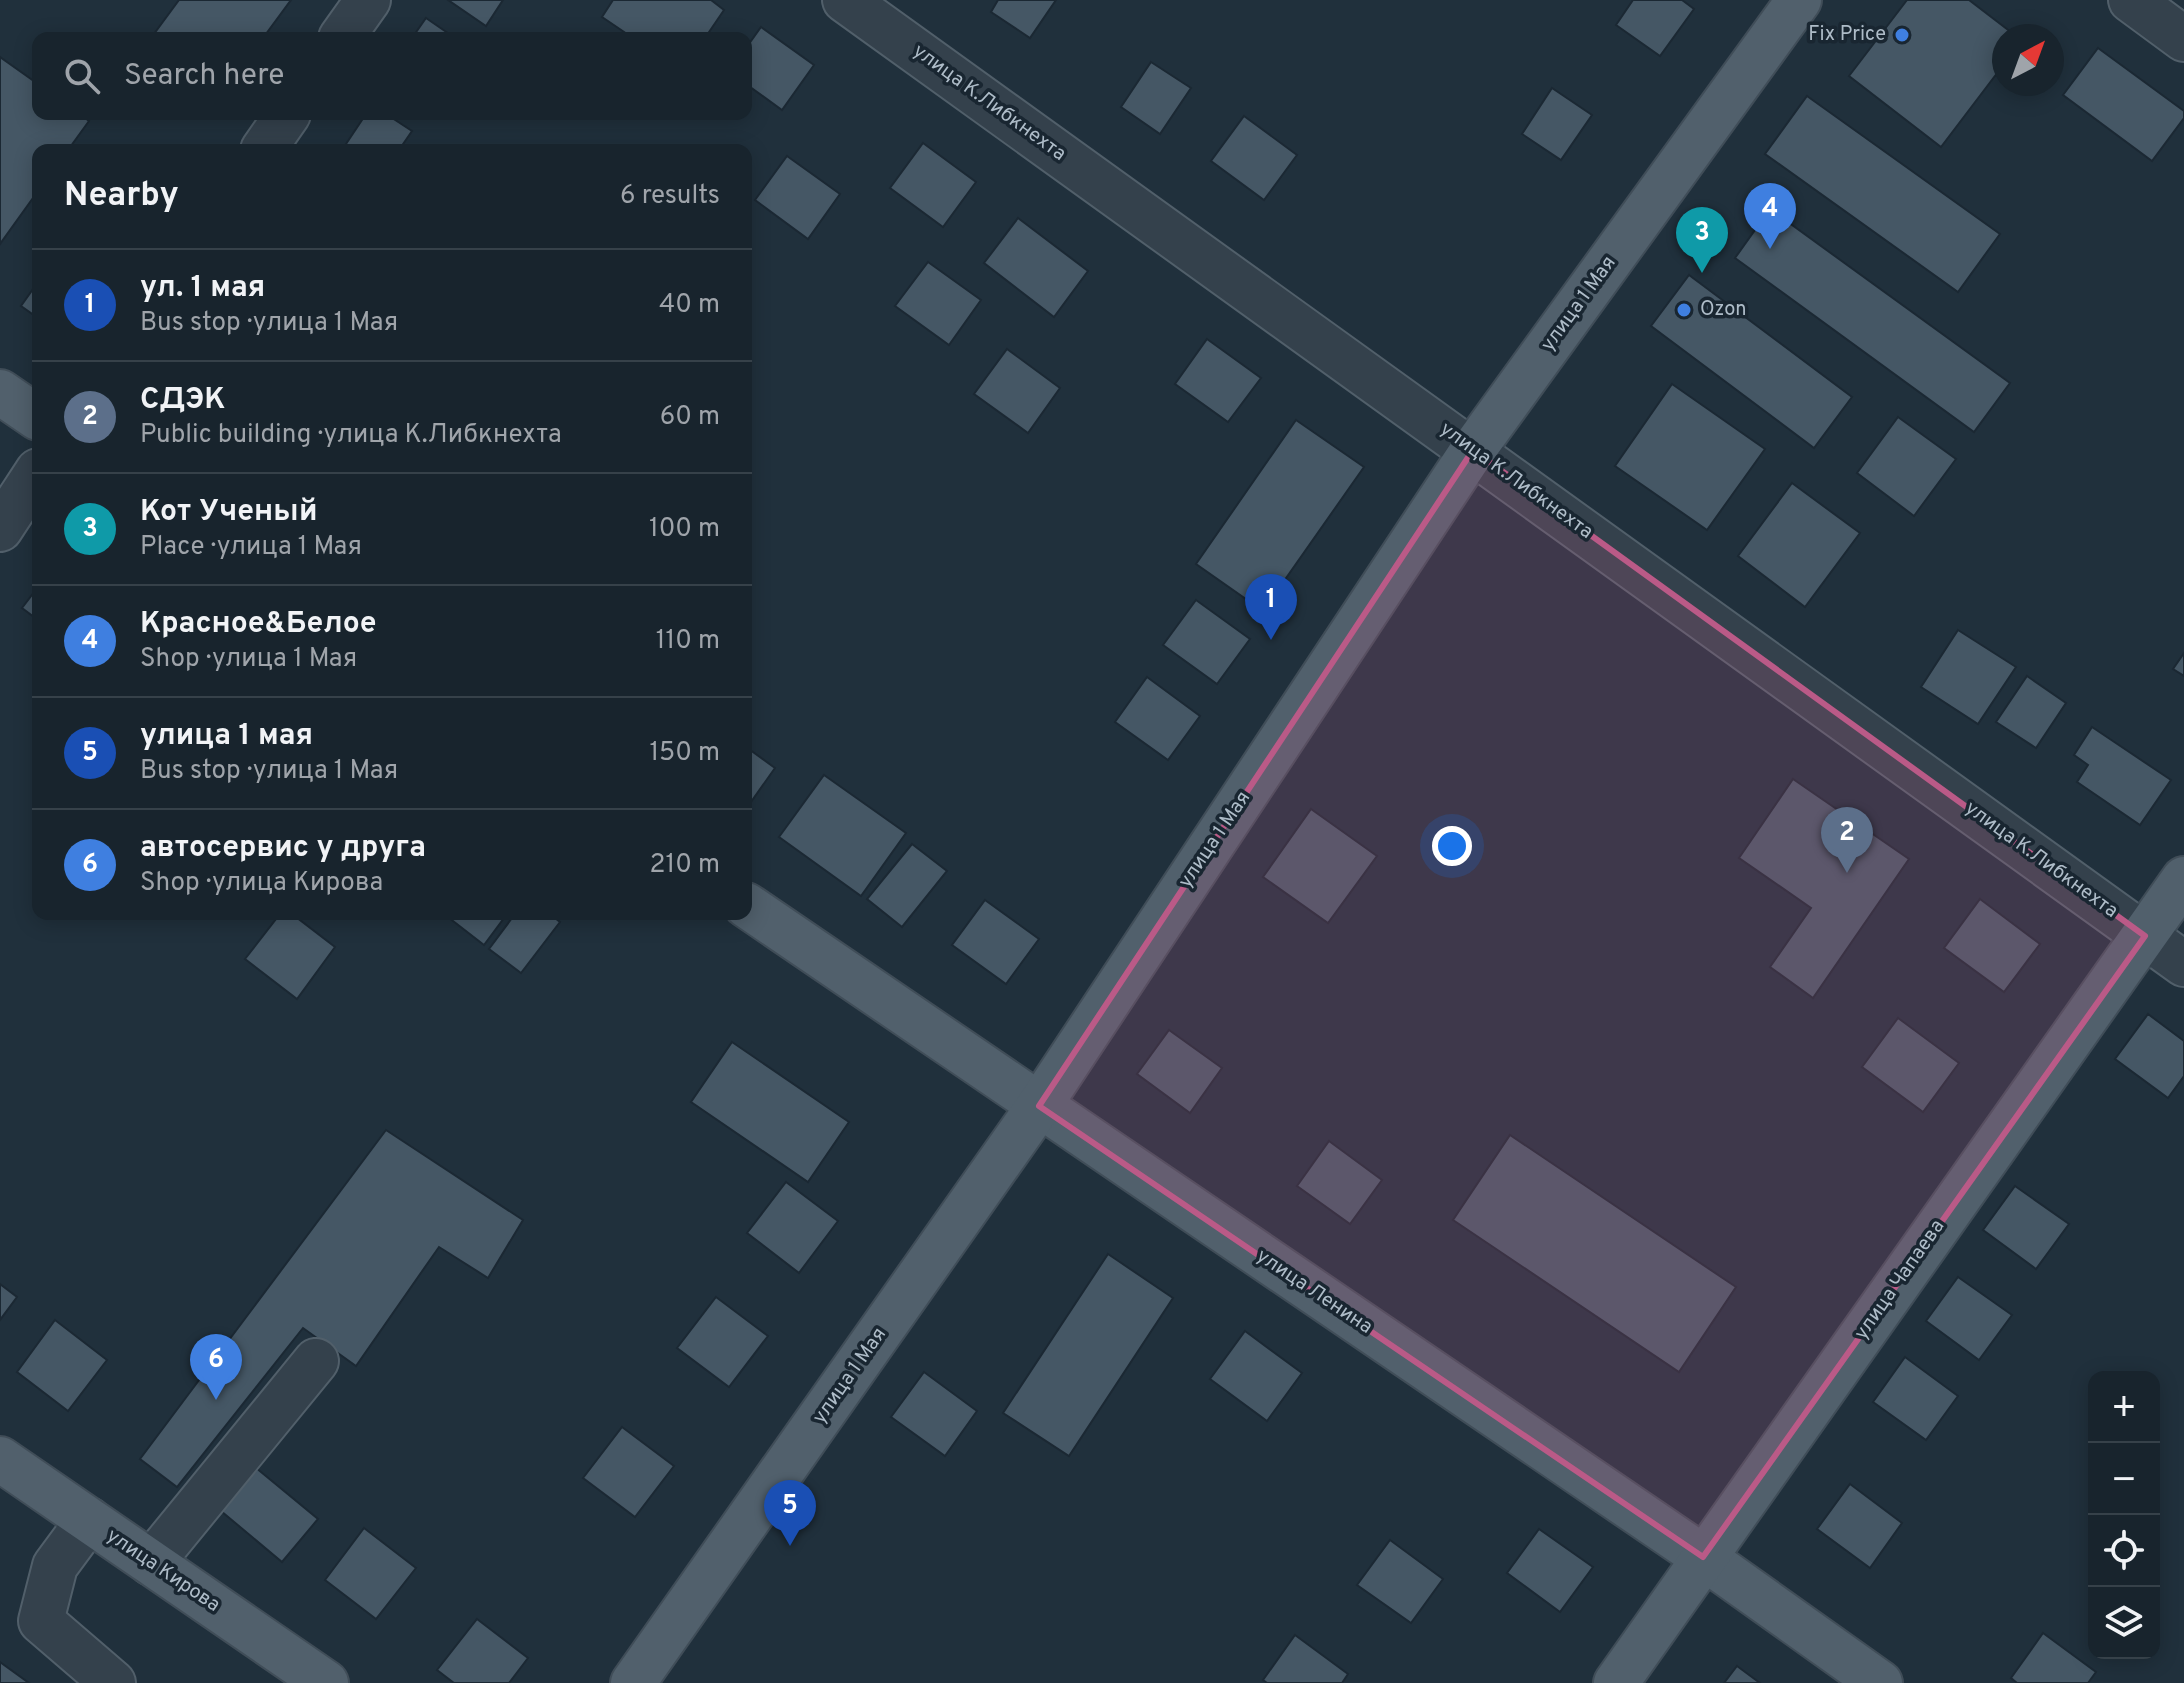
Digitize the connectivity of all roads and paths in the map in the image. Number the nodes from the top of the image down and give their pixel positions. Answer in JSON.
{"nodes":[{"id":1,"x":368,"y":0,"type":"edge"},
{"id":2,"x":845,"y":0,"type":"edge"},
{"id":3,"x":1799,"y":0,"type":"edge"},
{"id":4,"x":2131,"y":0,"type":"edge"},
{"id":5,"x":345,"y":32,"type":"edge"},
{"id":6,"x":2184,"y":39,"type":"edge"},
{"id":7,"x":284,"y":120,"type":"edge"},
{"id":8,"x":267,"y":144,"type":"edge"},
{"id":9,"x":0,"y":392,"type":"edge"},
{"id":10,"x":32,"y":414,"type":"edge"},
{"id":11,"x":1473,"y":450,"type":"junction"},
{"id":12,"x":32,"y":480,"type":"edge"},
{"id":13,"x":0,"y":529,"type":"edge"},
{"id":14,"x":2184,"y":879,"type":"edge"},
{"id":15,"x":752,"y":909,"type":"edge"},
{"id":16,"x":2145,"y":936,"type":"junction"},
{"id":17,"x":2184,"y":964,"type":"edge"},
{"id":18,"x":1039,"y":1106,"type":"junction"},
{"id":19,"x":316,"y":1361,"type":"dead end"},
{"id":20,"x":0,"y":1459,"type":"edge"},
{"id":21,"x":89,"y":1520,"type":"junction"},
{"id":22,"x":1703,"y":1557,"type":"junction"},
{"id":23,"x":151,"y":1563,"type":"junction"},
{"id":24,"x":113,"y":1683,"type":"edge"},
{"id":25,"x":326,"y":1683,"type":"edge"},
{"id":26,"x":633,"y":1683,"type":"edge"},
{"id":27,"x":1616,"y":1683,"type":"edge"},
{"id":28,"x":1880,"y":1683,"type":"edge"}],
"edges":[{"from":1,"to":5,"type":"street"},
{"from":2,"to":11,"type":"street","name":"улица К.Либкнехта"},
{"from":3,"to":11,"type":"main road","name":"улица 1 Мая"},
{"from":4,"to":6,"type":"street"},
{"from":7,"to":8,"type":"street"},
{"from":9,"to":10,"type":"main road"},
{"from":11,"to":16,"type":"street","name":"улица К.Либкнехта"},
{"from":11,"to":18,"type":"main road","name":"улица 1 Мая"},
{"from":12,"to":13,"type":"street"},
{"from":14,"to":16,"type":"main road","name":"улица Чапаева"},
{"from":15,"to":18,"type":"main road","name":"улица Ленина"},
{"from":16,"to":17,"type":"street","name":"улица К.Либкнехта"},
{"from":16,"to":22,"type":"main road","name":"улица Чапаева"},
{"from":18,"to":22,"type":"main road","name":"улица Ленина"},
{"from":18,"to":26,"type":"main road","name":"улица 1 Мая"},
{"from":19,"to":23,"type":"street"},
{"from":20,"to":21,"type":"main road","name":"улица Кирова"},
{"from":21,"to":23,"type":"main road","name":"улица Кирова"},
{"from":21,"to":24,"type":"street"},
{"from":22,"to":27,"type":"main road","name":"улица Чапаева"},
{"from":22,"to":28,"type":"main road","name":"улица Ленина"},
{"from":23,"to":25,"type":"main road","name":"улица Кирова"}]}
